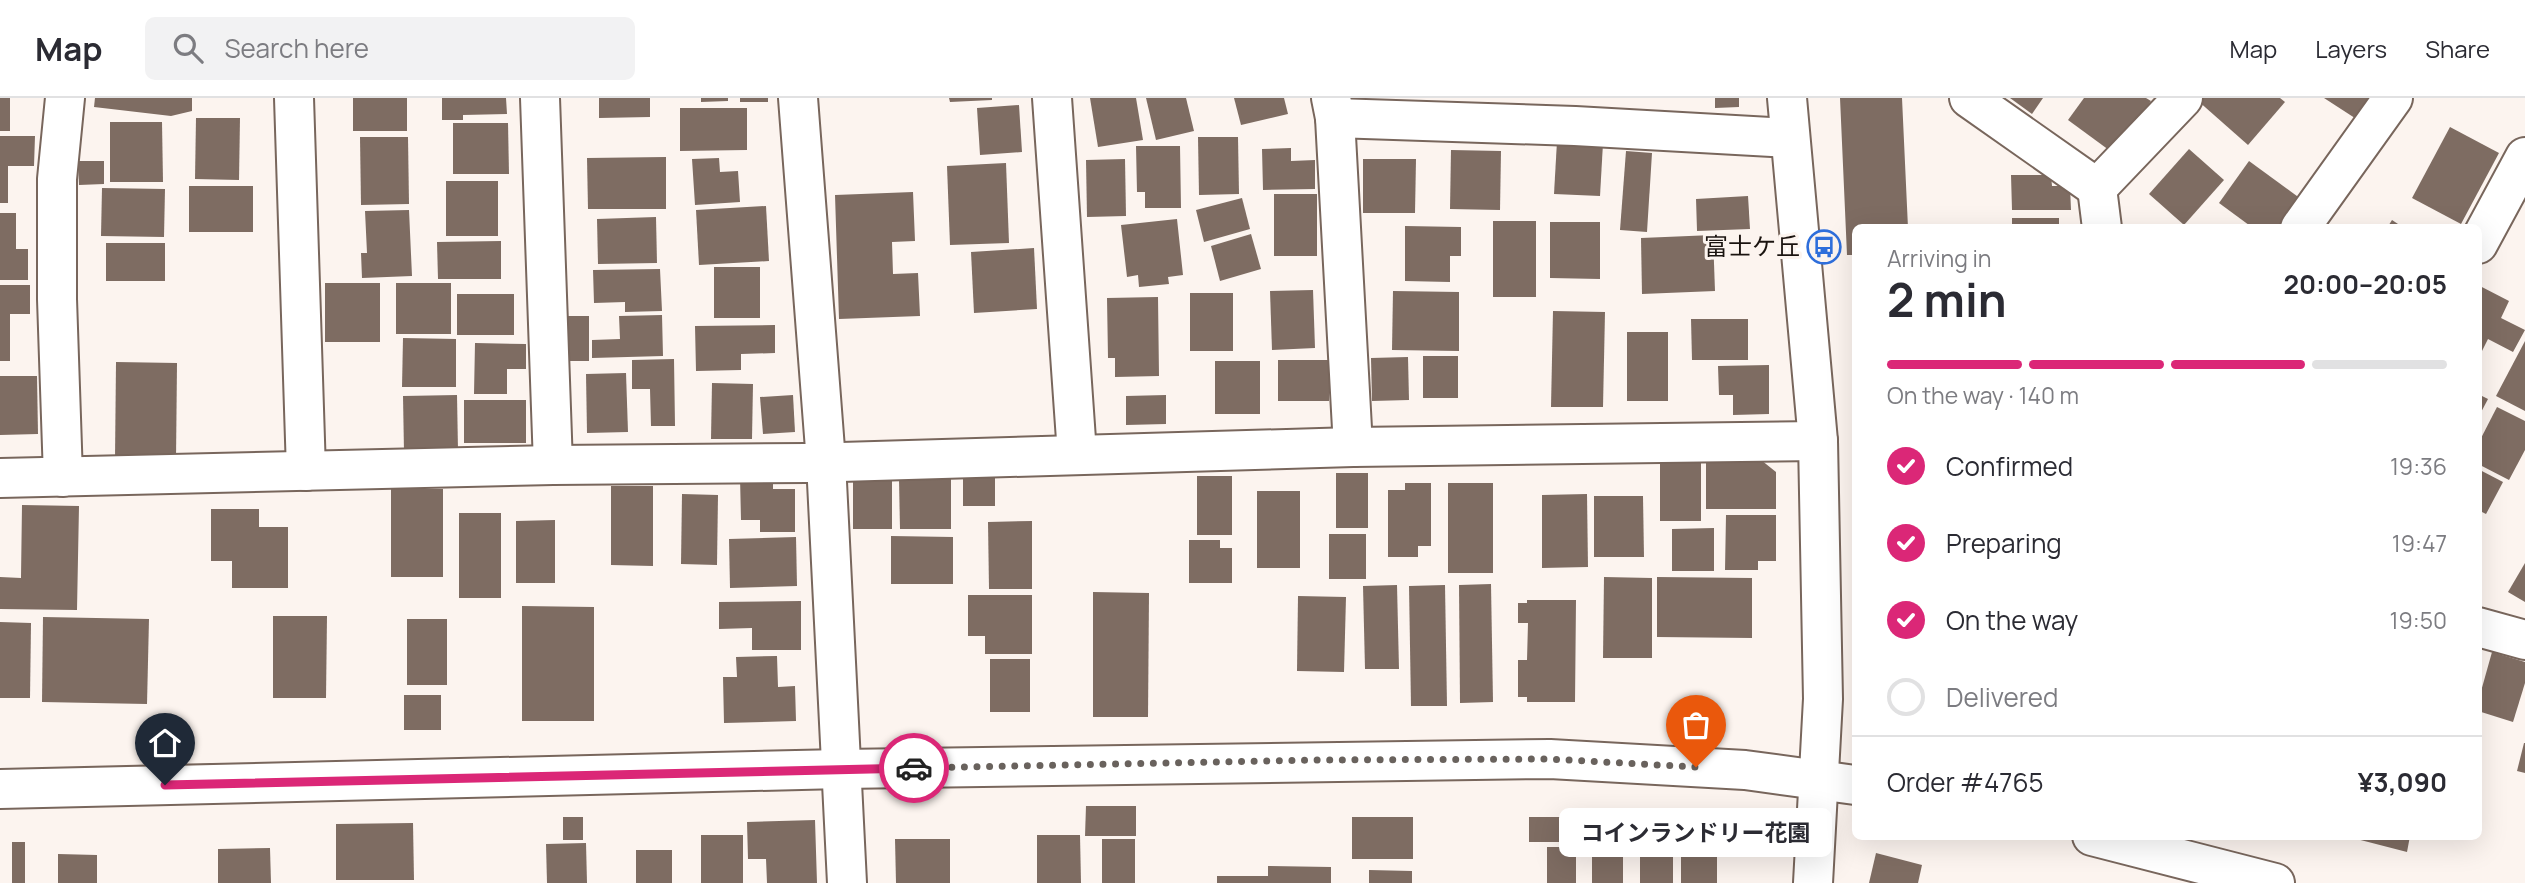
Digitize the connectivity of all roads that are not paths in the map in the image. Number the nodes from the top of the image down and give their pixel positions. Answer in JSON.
{"nodes":[{"id":1,"x":65,"y":98,"type":"edge"},
{"id":2,"x":294,"y":98,"type":"edge"},
{"id":3,"x":540,"y":98,"type":"edge"},
{"id":4,"x":798,"y":98,"type":"edge"},
{"id":5,"x":1052,"y":98,"type":"edge"},
{"id":6,"x":1787,"y":98,"type":"edge"},
{"id":7,"x":1969,"y":98,"type":"edge"},
{"id":8,"x":2183,"y":98,"type":"edge"},
{"id":9,"x":2393,"y":98,"type":"edge"},
{"id":10,"x":1333,"y":108,"type":"edge"},
{"id":11,"x":1574,"y":112,"type":"edge"},
{"id":12,"x":1790,"y":138,"type":"junction"},
{"id":13,"x":2525,"y":157,"type":"edge"},
{"id":14,"x":2097,"y":188,"type":"junction"},
{"id":15,"x":2102,"y":224,"type":"edge"},
{"id":16,"x":2303,"y":224,"type":"edge"},
{"id":17,"x":2482,"y":237,"type":"edge"},
{"id":18,"x":1818,"y":441,"type":"junction"},
{"id":19,"x":1353,"y":447,"type":"junction"},
{"id":20,"x":1077,"y":454,"type":"junction"},
{"id":21,"x":826,"y":462,"type":"junction"},
{"id":22,"x":553,"y":465,"type":"junction"},
{"id":23,"x":306,"y":471,"type":"junction"},
{"id":24,"x":63,"y":477,"type":"junction"},
{"id":25,"x":0,"y":478,"type":"edge"},
{"id":26,"x":2482,"y":628,"type":"edge"},
{"id":27,"x":2525,"y":640,"type":"edge"},
{"id":28,"x":841,"y":768,"type":"junction"},
{"id":29,"x":1837,"y":782,"type":"edge"},
{"id":30,"x":0,"y":789,"type":"edge"},
{"id":31,"x":2108,"y":840,"type":"edge"},
{"id":32,"x":847,"y":883,"type":"edge"},
{"id":33,"x":1813,"y":883,"type":"edge"},
{"id":34,"x":2275,"y":883,"type":"edge"}],
"edges":[{"from":1,"to":24,"type":"street"},
{"from":2,"to":23,"type":"street"},
{"from":3,"to":22,"type":"street"},
{"from":4,"to":21,"type":"street"},
{"from":5,"to":20,"type":"street"},
{"from":6,"to":12,"type":"street"},
{"from":7,"to":14,"type":"street"},
{"from":8,"to":14,"type":"street"},
{"from":9,"to":16,"type":"street"},
{"from":10,"to":11,"type":"street"},
{"from":10,"to":19,"type":"street"},
{"from":11,"to":12,"type":"street"},
{"from":12,"to":18,"type":"street"},
{"from":13,"to":17,"type":"street"},
{"from":14,"to":15,"type":"street"},
{"from":18,"to":19,"type":"street"},
{"from":18,"to":29,"type":"street"},
{"from":19,"to":20,"type":"street"},
{"from":20,"to":21,"type":"street"},
{"from":21,"to":22,"type":"street"},
{"from":21,"to":28,"type":"street"},
{"from":22,"to":23,"type":"street"},
{"from":23,"to":24,"type":"street"},
{"from":24,"to":25,"type":"street"},
{"from":26,"to":27,"type":"street"},
{"from":28,"to":29,"type":"street"},
{"from":28,"to":30,"type":"street"},
{"from":28,"to":32,"type":"street"},
{"from":29,"to":33,"type":"street"},
{"from":31,"to":34,"type":"street"}]}
